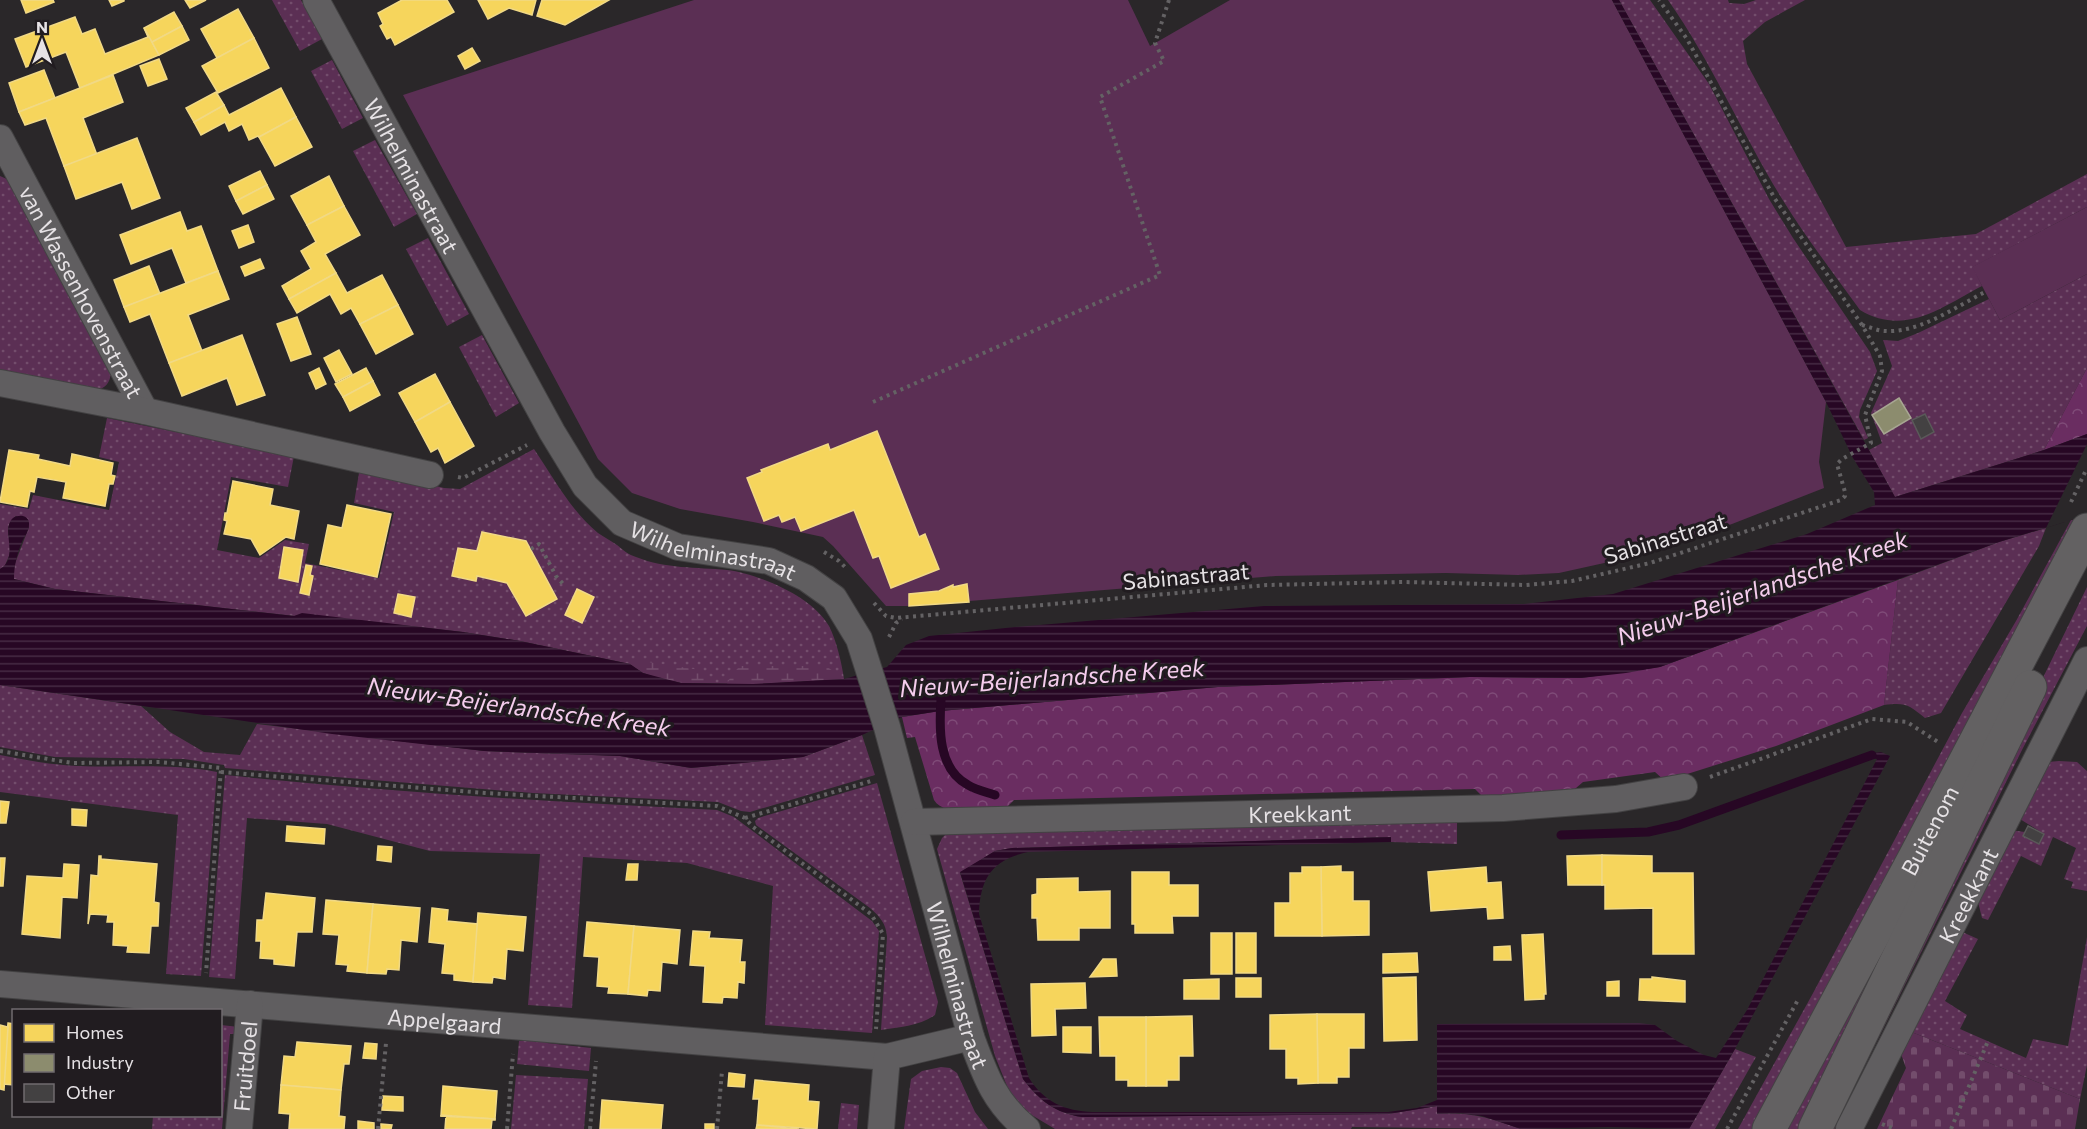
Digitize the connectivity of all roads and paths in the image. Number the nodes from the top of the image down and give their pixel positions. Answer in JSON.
{"nodes":[{"id":1,"x":316,"y":0,"type":"edge"},
{"id":2,"x":1169,"y":0,"type":"edge"},
{"id":3,"x":1659,"y":0,"type":"edge"},
{"id":4,"x":1,"y":141,"type":"edge"},
{"id":5,"x":1985,"y":292,"type":"dead end"},
{"id":6,"x":1862,"y":325,"type":"junction"},
{"id":7,"x":0,"y":383,"type":"edge"},
{"id":8,"x":873,"y":402,"type":"dead end"},
{"id":9,"x":145,"y":411,"type":"junction"},
{"id":10,"x":552,"y":432,"type":"junction"},
{"id":11,"x":430,"y":476,"type":"joint"},
{"id":12,"x":2087,"y":530,"type":"edge"},
{"id":13,"x":531,"y":549,"type":"dead end"},
{"id":14,"x":2080,"y":571,"type":"edge"},
{"id":15,"x":564,"y":585,"type":"dead end"},
{"id":16,"x":905,"y":618,"type":"dead end"},
{"id":17,"x":2087,"y":660,"type":"edge"},
{"id":18,"x":1938,"y":742,"type":"dead end"},
{"id":19,"x":0,"y":751,"type":"edge"},
{"id":20,"x":223,"y":772,"type":"junction"},
{"id":21,"x":900,"y":773,"type":"junction"},
{"id":22,"x":1684,"y":787,"type":"joint"},
{"id":23,"x":746,"y":818,"type":"junction"},
{"id":24,"x":914,"y":822,"type":"junction"},
{"id":25,"x":0,"y":984,"type":"edge"},
{"id":26,"x":204,"y":1001,"type":"junction"},
{"id":27,"x":250,"y":1004,"type":"junction"},
{"id":28,"x":388,"y":1016,"type":"junction"},
{"id":29,"x":516,"y":1027,"type":"junction"},
{"id":30,"x":598,"y":1033,"type":"junction"},
{"id":31,"x":971,"y":1037,"type":"junction"},
{"id":32,"x":1988,"y":1041,"type":"dead end"},
{"id":33,"x":724,"y":1044,"type":"junction"},
{"id":34,"x":880,"y":1057,"type":"junction"},
{"id":35,"x":239,"y":1129,"type":"edge"},
{"id":36,"x":378,"y":1129,"type":"edge"},
{"id":37,"x":507,"y":1129,"type":"edge"},
{"id":38,"x":590,"y":1129,"type":"edge"},
{"id":39,"x":717,"y":1129,"type":"edge"},
{"id":40,"x":880,"y":1129,"type":"edge"},
{"id":41,"x":1027,"y":1129,"type":"edge"},
{"id":42,"x":1769,"y":1129,"type":"edge"},
{"id":43,"x":1815,"y":1129,"type":"edge"},
{"id":44,"x":1849,"y":1129,"type":"edge"},
{"id":45,"x":1951,"y":1129,"type":"edge"}],
"edges":[{"from":1,"to":10,"type":"street","name":"Wilhelminastraat"},
{"from":2,"to":8,"type":"path"},
{"from":3,"to":6,"type":"path","name":"Sabinastraat"},
{"from":4,"to":9,"type":"street","name":"van Wassenhovenstraat"},
{"from":5,"to":6,"type":"path"},
{"from":6,"to":16,"type":"path","name":"Sabinastraat"},
{"from":7,"to":9,"type":"street","name":"van Wassenhovenstraat"},
{"from":9,"to":11,"type":"street","name":"van Wassenhovenstraat"},
{"from":10,"to":11,"type":"path"},
{"from":10,"to":21,"type":"street","name":"Wilhelminastraat"},
{"from":12,"to":14,"type":"main road","name":"Buitenom"},
{"from":13,"to":15,"type":"path"},
{"from":14,"to":42,"type":"main road","name":"Buitenom"},
{"from":14,"to":43,"type":"main road","name":"Buitenom"},
{"from":17,"to":44,"type":"street","name":"Kreekkant"},
{"from":18,"to":22,"type":"path"},
{"from":19,"to":20,"type":"path"},
{"from":20,"to":23,"type":"path"},
{"from":20,"to":26,"type":"path"},
{"from":21,"to":23,"type":"path"},
{"from":21,"to":24,"type":"street","name":"Wilhelminastraat"},
{"from":22,"to":24,"type":"street","name":"Kreekkant"},
{"from":23,"to":34,"type":"path"},
{"from":24,"to":31,"type":"street","name":"Wilhelminastraat"},
{"from":25,"to":26,"type":"street","name":"Appelgaard"},
{"from":26,"to":27,"type":"street","name":"Appelgaard"},
{"from":27,"to":28,"type":"street","name":"Appelgaard"},
{"from":27,"to":35,"type":"street","name":"Fruitdoel"},
{"from":28,"to":29,"type":"street","name":"Appelgaard"},
{"from":28,"to":36,"type":"path"},
{"from":29,"to":30,"type":"street","name":"Appelgaard"},
{"from":29,"to":37,"type":"path"},
{"from":30,"to":33,"type":"street","name":"Appelgaard"},
{"from":30,"to":38,"type":"path"},
{"from":31,"to":34,"type":"street","name":"Appelgaard"},
{"from":31,"to":41,"type":"street","name":"Wilhelminastraat"},
{"from":32,"to":45,"type":"path"},
{"from":33,"to":34,"type":"street","name":"Appelgaard"},
{"from":33,"to":39,"type":"path"},
{"from":34,"to":40,"type":"street"}]}
